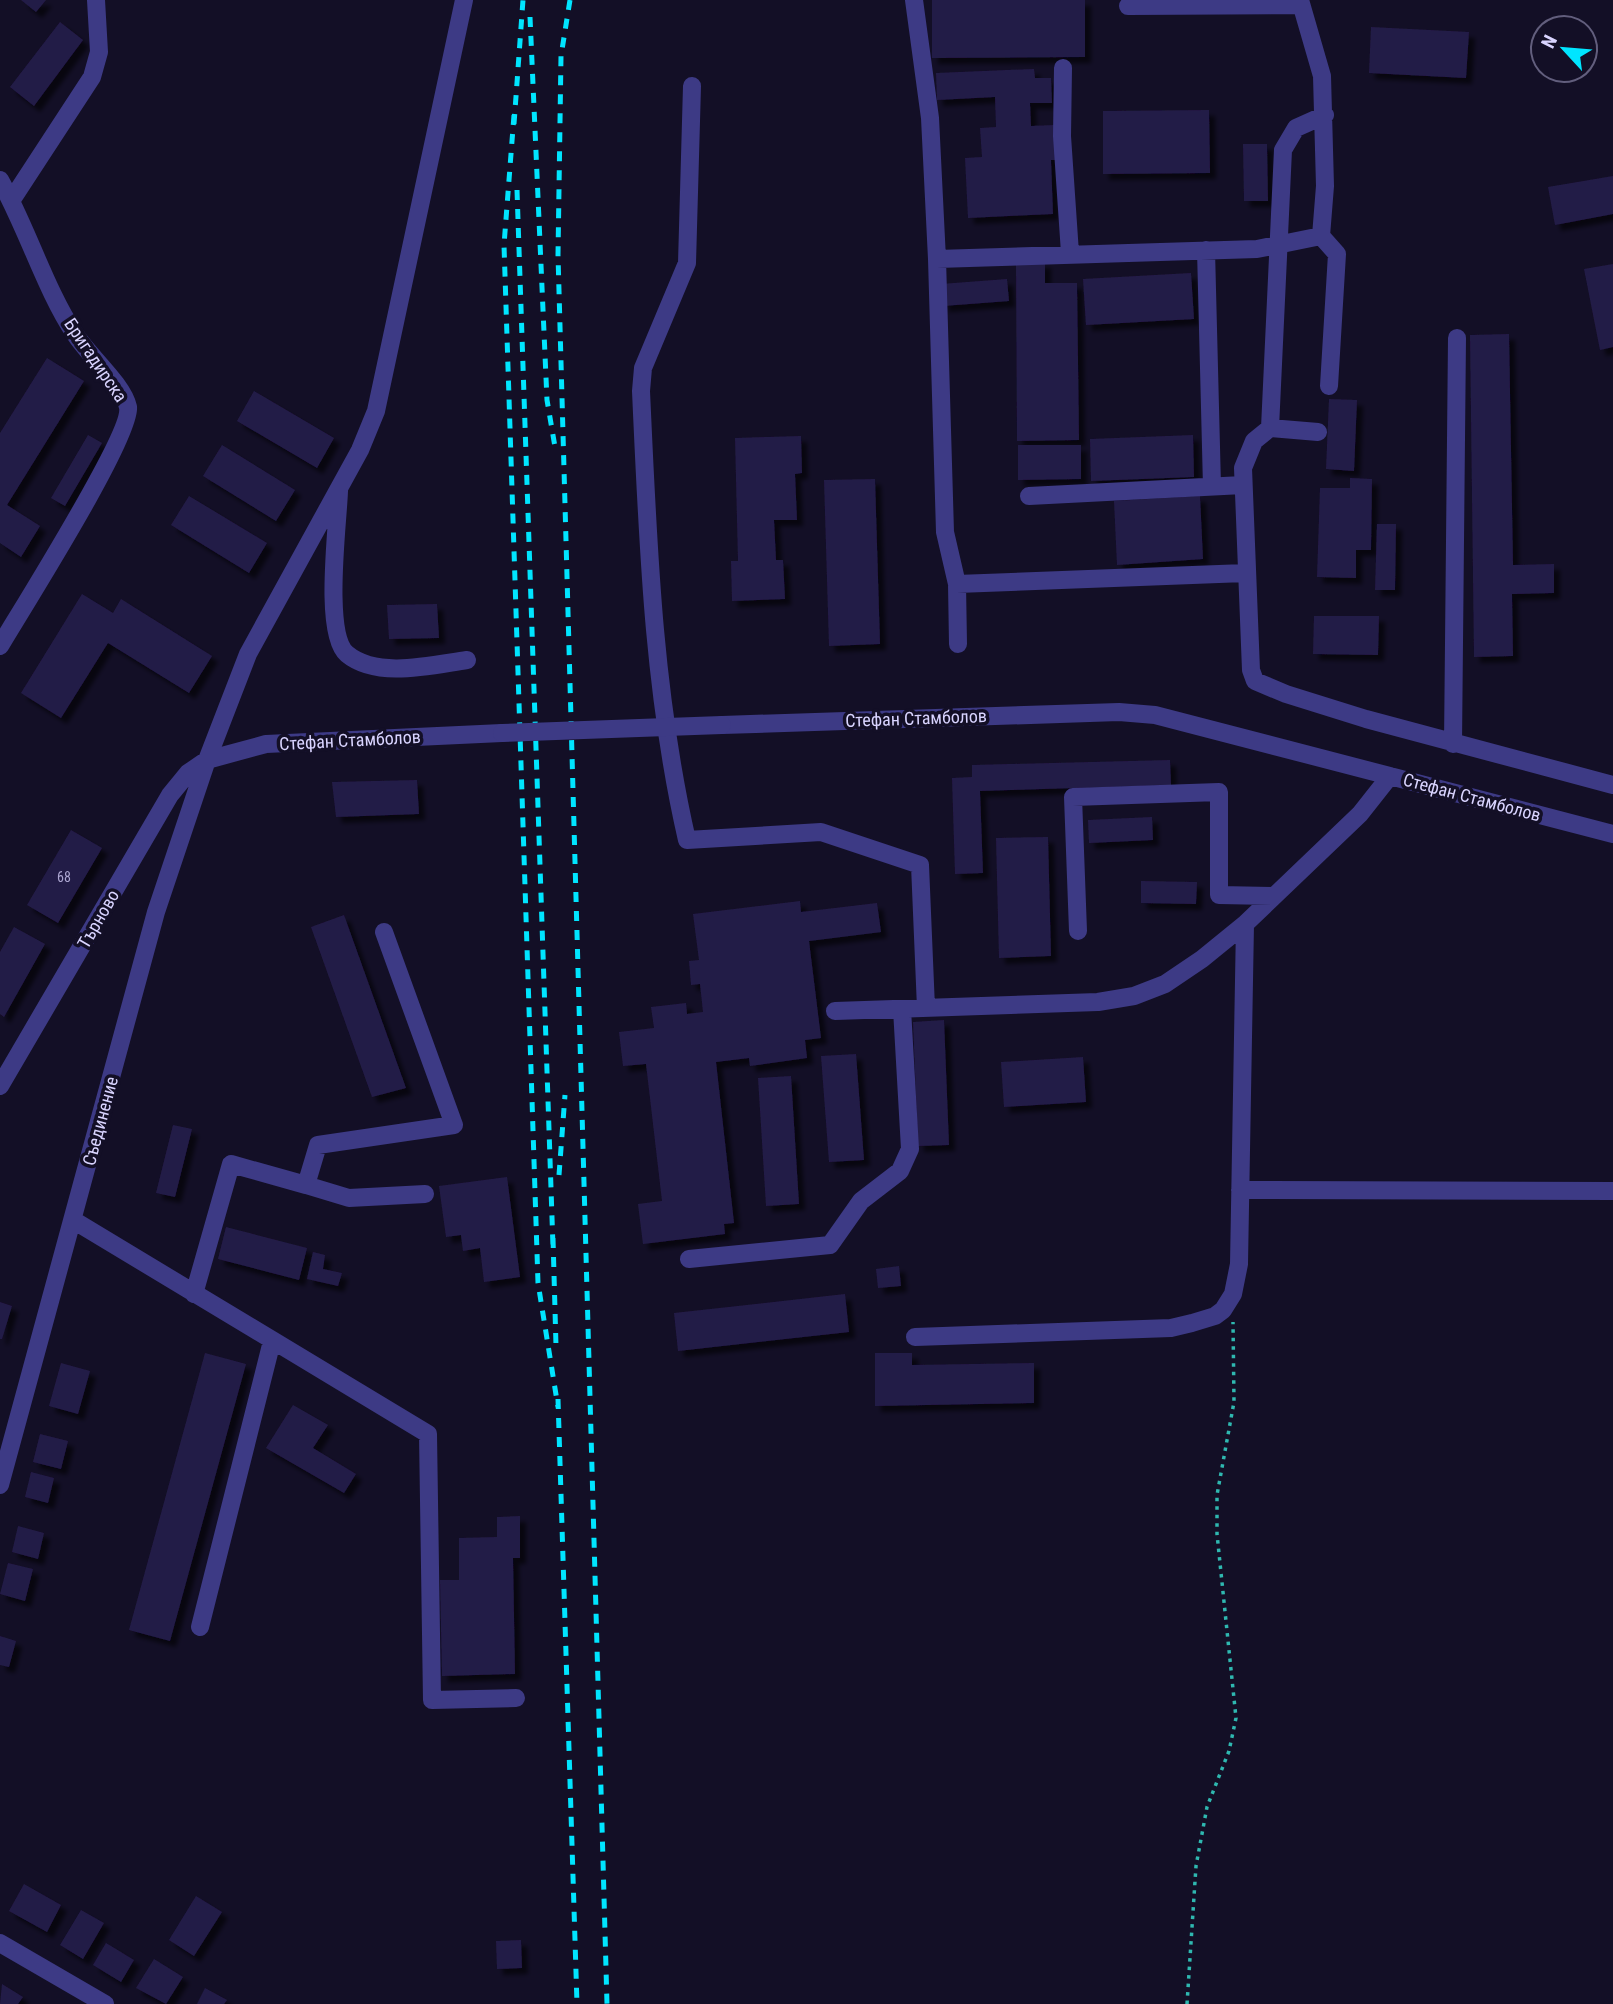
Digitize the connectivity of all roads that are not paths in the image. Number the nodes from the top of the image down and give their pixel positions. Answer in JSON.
{"nodes":[{"id":1,"x":96,"y":0,"type":"edge"},
{"id":2,"x":464,"y":0,"type":"edge"},
{"id":3,"x":914,"y":0,"type":"edge"},
{"id":4,"x":1300,"y":2,"type":"edge"},
{"id":5,"x":1128,"y":6,"type":"dead end"},
{"id":6,"x":1063,"y":68,"type":"dead end"},
{"id":7,"x":692,"y":86,"type":"dead end"},
{"id":8,"x":1325,"y":115,"type":"junction"},
{"id":9,"x":0,"y":180,"type":"edge"},
{"id":10,"x":11,"y":201,"type":"junction"},
{"id":11,"x":1321,"y":236,"type":"junction"},
{"id":12,"x":1279,"y":247,"type":"junction"},
{"id":13,"x":1206,"y":250,"type":"junction"},
{"id":14,"x":1070,"y":253,"type":"junction"},
{"id":15,"x":937,"y":259,"type":"junction"},
{"id":16,"x":1457,"y":338,"type":"dead end"},
{"id":17,"x":1329,"y":386,"type":"dead end"},
{"id":18,"x":1270,"y":428,"type":"junction"},
{"id":19,"x":1318,"y":432,"type":"dead end"},
{"id":20,"x":1243,"y":485,"type":"junction"},
{"id":21,"x":1212,"y":486,"type":"junction"},
{"id":22,"x":339,"y":487,"type":"junction"},
{"id":23,"x":1028,"y":496,"type":"dead end"},
{"id":24,"x":1245,"y":573,"type":"junction"},
{"id":25,"x":957,"y":584,"type":"junction"},
{"id":26,"x":958,"y":644,"type":"dead end"},
{"id":27,"x":0,"y":646,"type":"edge"},
{"id":28,"x":467,"y":660,"type":"dead end"},
{"id":29,"x":1453,"y":744,"type":"junction"},
{"id":30,"x":206,"y":760,"type":"junction"},
{"id":31,"x":1390,"y":776,"type":"junction"},
{"id":32,"x":1613,"y":785,"type":"edge"},
{"id":33,"x":1613,"y":834,"type":"edge"},
{"id":34,"x":1272,"y":896,"type":"junction"},
{"id":35,"x":1245,"y":924,"type":"junction"},
{"id":36,"x":1078,"y":931,"type":"dead end"},
{"id":37,"x":384,"y":932,"type":"dead end"},
{"id":38,"x":926,"y":1008,"type":"junction"},
{"id":39,"x":902,"y":1009,"type":"junction"},
{"id":40,"x":835,"y":1011,"type":"dead end"},
{"id":41,"x":0,"y":1086,"type":"edge"},
{"id":42,"x":306,"y":1185,"type":"junction"},
{"id":43,"x":1240,"y":1190,"type":"junction"},
{"id":44,"x":1613,"y":1191,"type":"edge"},
{"id":45,"x":425,"y":1194,"type":"dead end"},
{"id":46,"x":73,"y":1220,"type":"junction"},
{"id":47,"x":689,"y":1259,"type":"dead end"},
{"id":48,"x":194,"y":1294,"type":"junction"},
{"id":49,"x":915,"y":1337,"type":"dead end"},
{"id":50,"x":272,"y":1341,"type":"junction"},
{"id":51,"x":0,"y":1485,"type":"edge"},
{"id":52,"x":200,"y":1627,"type":"dead end"},
{"id":53,"x":516,"y":1698,"type":"dead end"},
{"id":54,"x":0,"y":1943,"type":"edge"},
{"id":55,"x":105,"y":2004,"type":"edge"}],
"edges":[{"from":1,"to":10,"type":"street"},
{"from":2,"to":22,"type":"street","name":"Съединение"},
{"from":3,"to":15,"type":"street"},
{"from":4,"to":5,"type":"street"},
{"from":4,"to":8,"type":"street"},
{"from":6,"to":14,"type":"street"},
{"from":7,"to":38,"type":"street"},
{"from":8,"to":11,"type":"street"},
{"from":8,"to":12,"type":"street"},
{"from":9,"to":10,"type":"street","name":"Бригадирска"},
{"from":10,"to":27,"type":"street","name":"Бригадирска"},
{"from":11,"to":12,"type":"street"},
{"from":11,"to":17,"type":"street"},
{"from":12,"to":13,"type":"street"},
{"from":12,"to":18,"type":"street"},
{"from":13,"to":14,"type":"street"},
{"from":13,"to":21,"type":"street"},
{"from":14,"to":15,"type":"street"},
{"from":15,"to":25,"type":"street"},
{"from":16,"to":29,"type":"street"},
{"from":18,"to":19,"type":"street"},
{"from":18,"to":20,"type":"street"},
{"from":20,"to":21,"type":"street"},
{"from":20,"to":24,"type":"street"},
{"from":21,"to":23,"type":"street"},
{"from":22,"to":28,"type":"street"},
{"from":22,"to":30,"type":"street","name":"Съединение"},
{"from":24,"to":25,"type":"street"},
{"from":24,"to":29,"type":"street"},
{"from":25,"to":26,"type":"street"},
{"from":29,"to":32,"type":"street"},
{"from":30,"to":31,"type":"street","name":"Стефан Стамболов","bridge":true},
{"from":30,"to":41,"type":"street","name":"Търново"},
{"from":30,"to":46,"type":"street","name":"Съединение"},
{"from":31,"to":33,"type":"street","name":"Стефан Стамболов"},
{"from":31,"to":34,"type":"street"},
{"from":34,"to":35,"type":"street"},
{"from":34,"to":36,"type":"street"},
{"from":35,"to":38,"type":"street"},
{"from":35,"to":43,"type":"street"},
{"from":37,"to":42,"type":"street"},
{"from":38,"to":39,"type":"street"},
{"from":39,"to":40,"type":"street"},
{"from":39,"to":47,"type":"street"},
{"from":42,"to":45,"type":"street"},
{"from":42,"to":48,"type":"street"},
{"from":43,"to":44,"type":"street"},
{"from":43,"to":49,"type":"street"},
{"from":46,"to":48,"type":"street"},
{"from":46,"to":51,"type":"street","name":"Съединение"},
{"from":48,"to":50,"type":"street"},
{"from":50,"to":52,"type":"street"},
{"from":50,"to":53,"type":"street"},
{"from":54,"to":55,"type":"street"}]}
